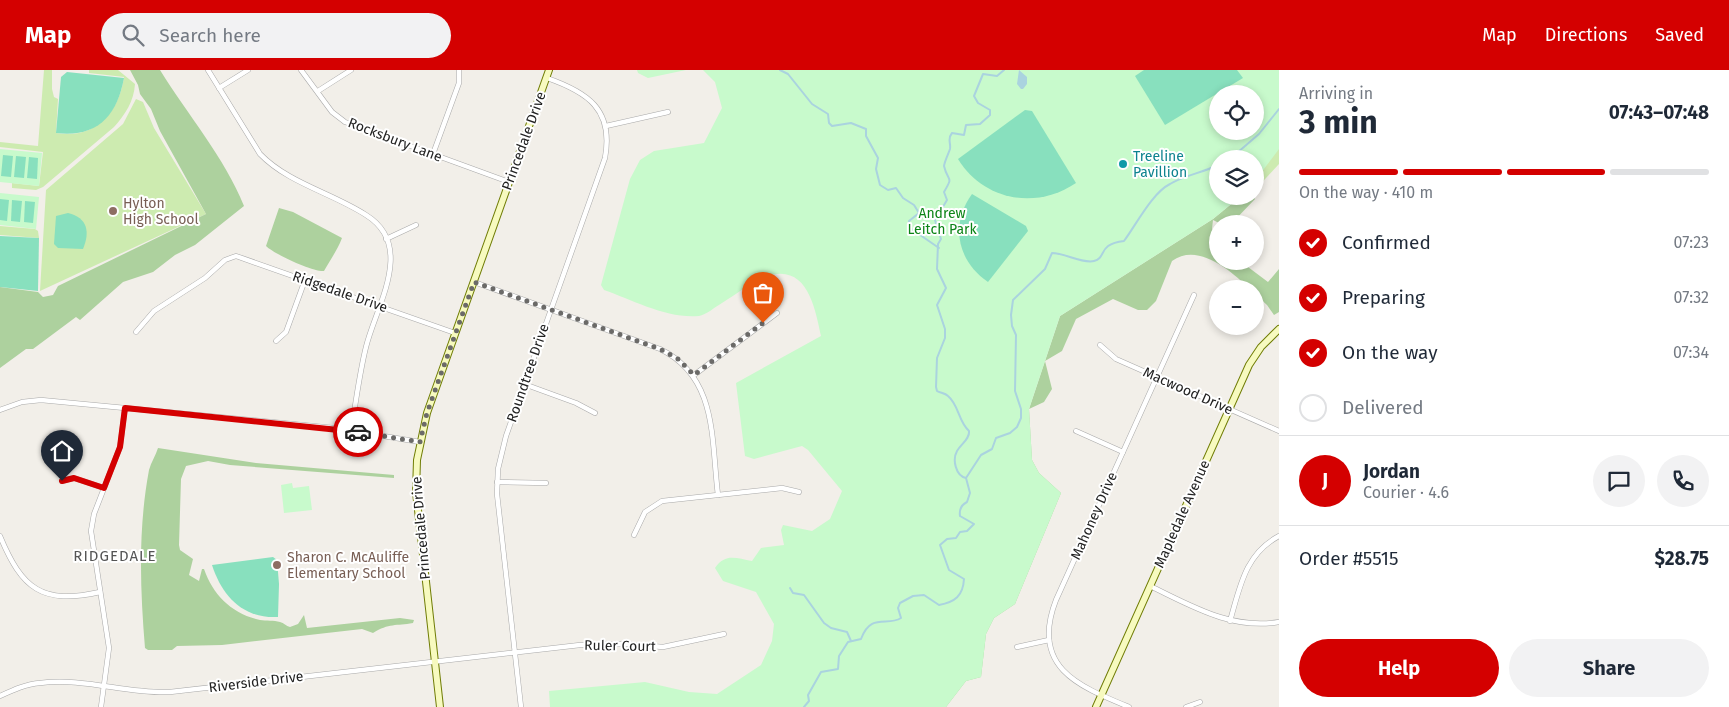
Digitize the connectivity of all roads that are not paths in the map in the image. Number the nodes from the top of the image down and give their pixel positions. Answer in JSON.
{"nodes":[{"id":1,"x":208,"y":70,"type":"edge"},
{"id":2,"x":248,"y":70,"type":"edge"},
{"id":3,"x":301,"y":70,"type":"edge"},
{"id":4,"x":351,"y":70,"type":"edge"},
{"id":5,"x":458,"y":70,"type":"edge"},
{"id":6,"x":549,"y":70,"type":"edge"},
{"id":7,"x":546,"y":78,"type":"junction"},
{"id":8,"x":219,"y":88,"type":"junction"},
{"id":9,"x":318,"y":91,"type":"junction"},
{"id":10,"x":668,"y":112,"type":"dead end"},
{"id":11,"x":606,"y":126,"type":"junction"},
{"id":12,"x":433,"y":154,"type":"junction"},
{"id":13,"x":509,"y":182,"type":"junction"},
{"id":14,"x":416,"y":225,"type":"dead end"},
{"id":15,"x":386,"y":239,"type":"junction"},
{"id":16,"x":305,"y":280,"type":"junction"},
{"id":17,"x":474,"y":282,"type":"junction"},
{"id":18,"x":1194,"y":295,"type":"dead end"},
{"id":19,"x":380,"y":306,"type":"junction"},
{"id":20,"x":550,"y":310,"type":"junction"},
{"id":21,"x":777,"y":313,"type":"dead end"},
{"id":22,"x":1279,"y":329,"type":"edge"},
{"id":23,"x":136,"y":332,"type":"dead end"},
{"id":24,"x":456,"y":333,"type":"junction"},
{"id":25,"x":276,"y":341,"type":"dead end"},
{"id":26,"x":1100,"y":345,"type":"dead end"},
{"id":27,"x":694,"y":375,"type":"junction"},
{"id":28,"x":1157,"y":377,"type":"junction"},
{"id":29,"x":524,"y":384,"type":"junction"},
{"id":30,"x":125,"y":408,"type":"junction"},
{"id":31,"x":1229,"y":409,"type":"junction"},
{"id":32,"x":0,"y":410,"type":"edge"},
{"id":33,"x":595,"y":413,"type":"dead end"},
{"id":34,"x":351,"y":430,"type":"junction"},
{"id":35,"x":1076,"y":431,"type":"dead end"},
{"id":36,"x":1279,"y":431,"type":"edge"},
{"id":37,"x":420,"y":442,"type":"junction"},
{"id":38,"x":1123,"y":452,"type":"junction"},
{"id":39,"x":62,"y":481,"type":"dead end"},
{"id":40,"x":497,"y":482,"type":"junction"},
{"id":41,"x":546,"y":483,"type":"dead end"},
{"id":42,"x":104,"y":488,"type":"junction"},
{"id":43,"x":798,"y":492,"type":"dead end"},
{"id":44,"x":718,"y":495,"type":"junction"},
{"id":45,"x":634,"y":535,"type":"dead end"},
{"id":46,"x":0,"y":536,"type":"edge"},
{"id":47,"x":1279,"y":536,"type":"edge"},
{"id":48,"x":1150,"y":586,"type":"junction"},
{"id":49,"x":100,"y":592,"type":"junction"},
{"id":50,"x":1230,"y":621,"type":"junction"},
{"id":51,"x":1279,"y":622,"type":"edge"},
{"id":52,"x":724,"y":634,"type":"dead end"},
{"id":53,"x":1049,"y":640,"type":"junction"},
{"id":54,"x":1017,"y":647,"type":"dead end"},
{"id":55,"x":515,"y":653,"type":"junction"},
{"id":56,"x":435,"y":662,"type":"junction"},
{"id":57,"x":104,"y":687,"type":"junction"},
{"id":58,"x":1101,"y":695,"type":"junction"},
{"id":59,"x":0,"y":696,"type":"edge"},
{"id":60,"x":1200,"y":702,"type":"dead end"},
{"id":61,"x":101,"y":707,"type":"edge"},
{"id":62,"x":440,"y":707,"type":"edge"},
{"id":63,"x":521,"y":707,"type":"edge"},
{"id":64,"x":1096,"y":707,"type":"edge"},
{"id":65,"x":1129,"y":707,"type":"edge"},
{"id":66,"x":1186,"y":707,"type":"edge"}],
"edges":[{"from":1,"to":8,"type":"street"},
{"from":2,"to":8,"type":"street"},
{"from":3,"to":9,"type":"street","name":"Rocksbury Lane"},
{"from":4,"to":9,"type":"street"},
{"from":5,"to":12,"type":"street"},
{"from":6,"to":7,"type":"street","name":"Princedale Drive"},
{"from":7,"to":11,"type":"street"},
{"from":7,"to":13,"type":"street","name":"Princedale Drive"},
{"from":8,"to":15,"type":"street"},
{"from":9,"to":12,"type":"street","name":"Rocksbury Lane"},
{"from":10,"to":11,"type":"street"},
{"from":11,"to":20,"type":"street","name":"Roundtree Drive"},
{"from":12,"to":13,"type":"street","name":"Rocksbury Lane"},
{"from":13,"to":17,"type":"street","name":"Princedale Drive"},
{"from":14,"to":15,"type":"street"},
{"from":15,"to":19,"type":"street"},
{"from":16,"to":19,"type":"street","name":"Ridgedale Drive"},
{"from":16,"to":23,"type":"street","name":"Ridgedale Drive"},
{"from":16,"to":25,"type":"street"},
{"from":17,"to":20,"type":"street"},
{"from":17,"to":24,"type":"street","name":"Princedale Drive"},
{"from":18,"to":28,"type":"street","name":"Mahoney Drive"},
{"from":19,"to":24,"type":"street","name":"Ridgedale Drive"},
{"from":19,"to":34,"type":"street"},
{"from":20,"to":27,"type":"street"},
{"from":20,"to":29,"type":"street","name":"Roundtree Drive"},
{"from":21,"to":27,"type":"street"},
{"from":22,"to":31,"type":"street","name":"Mapledale Avenue"},
{"from":24,"to":37,"type":"street","name":"Princedale Drive"},
{"from":26,"to":28,"type":"street","name":"Macwood Drive"},
{"from":27,"to":44,"type":"street"},
{"from":28,"to":31,"type":"street","name":"Macwood Drive"},
{"from":28,"to":38,"type":"street","name":"Mahoney Drive"},
{"from":29,"to":33,"type":"street"},
{"from":29,"to":40,"type":"street","name":"Roundtree Drive"},
{"from":30,"to":32,"type":"street"},
{"from":30,"to":34,"type":"street"},
{"from":30,"to":42,"type":"street"},
{"from":31,"to":36,"type":"street","name":"Macwood Drive"},
{"from":31,"to":48,"type":"street","name":"Mapledale Avenue"},
{"from":34,"to":37,"type":"street"},
{"from":35,"to":38,"type":"street"},
{"from":37,"to":56,"type":"street","name":"Princedale Drive"},
{"from":38,"to":53,"type":"street","name":"Mahoney Drive"},
{"from":39,"to":42,"type":"street"},
{"from":40,"to":41,"type":"street"},
{"from":40,"to":55,"type":"street","name":"Roundtree Drive"},
{"from":42,"to":49,"type":"street"},
{"from":43,"to":44,"type":"street"},
{"from":44,"to":45,"type":"street"},
{"from":46,"to":49,"type":"street"},
{"from":47,"to":50,"type":"street"},
{"from":48,"to":50,"type":"street"},
{"from":48,"to":58,"type":"street","name":"Mapledale Avenue"},
{"from":49,"to":57,"type":"street"},
{"from":50,"to":51,"type":"street"},
{"from":52,"to":55,"type":"street","name":"Ruler Court"},
{"from":53,"to":54,"type":"street"},
{"from":53,"to":58,"type":"street","name":"Mahoney Drive"},
{"from":55,"to":56,"type":"street","name":"Riverside Drive"},
{"from":55,"to":63,"type":"street","name":"Roundtree Drive"},
{"from":56,"to":57,"type":"street","name":"Riverside Drive"},
{"from":56,"to":62,"type":"street","name":"Princedale Drive"},
{"from":57,"to":59,"type":"street","name":"Riverside Drive"},
{"from":57,"to":61,"type":"street"},
{"from":58,"to":64,"type":"street","name":"Mapledale Avenue"},
{"from":58,"to":65,"type":"street","name":"Mahoney Drive"},
{"from":60,"to":66,"type":"street"}]}
